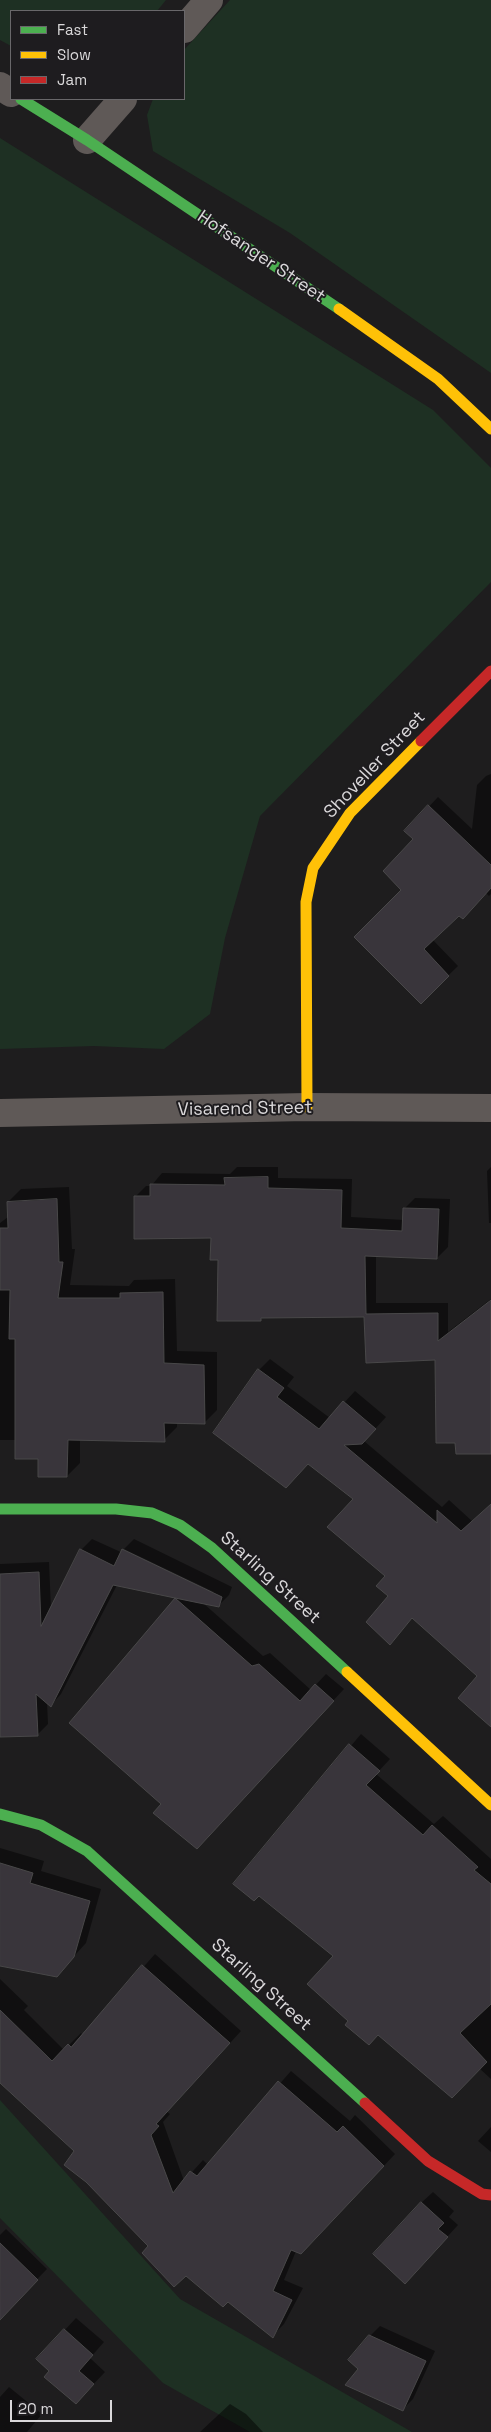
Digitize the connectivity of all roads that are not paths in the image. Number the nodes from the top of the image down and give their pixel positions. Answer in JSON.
{"nodes":[{"id":1,"x":210,"y":0,"type":"edge"},
{"id":2,"x":185,"y":28,"type":"edge"},
{"id":3,"x":23,"y":100,"type":"edge"},
{"id":4,"x":122,"y":100,"type":"edge"},
{"id":5,"x":87,"y":140,"type":"junction"},
{"id":6,"x":491,"y":429,"type":"edge"},
{"id":7,"x":491,"y":672,"type":"edge"},
{"id":8,"x":307,"y":1107,"type":"junction"},
{"id":9,"x":491,"y":1108,"type":"edge"},
{"id":10,"x":0,"y":1113,"type":"edge"},
{"id":11,"x":0,"y":1509,"type":"edge"},
{"id":12,"x":491,"y":1805,"type":"edge"},
{"id":13,"x":0,"y":1814,"type":"edge"},
{"id":14,"x":491,"y":2195,"type":"edge"}],
"edges":[{"from":1,"to":2,"type":"street"},
{"from":3,"to":5,"type":"street","name":"Hofsanger Street"},
{"from":4,"to":5,"type":"street"},
{"from":5,"to":6,"type":"street","name":"Hofsanger Street"},
{"from":7,"to":8,"type":"street","name":"Shoveller Street"},
{"from":8,"to":9,"type":"street","name":"Visarend Street"},
{"from":8,"to":10,"type":"street","name":"Visarend Street"},
{"from":11,"to":12,"type":"street","name":"Starling Street"},
{"from":13,"to":14,"type":"street","name":"Starling Street"}]}
